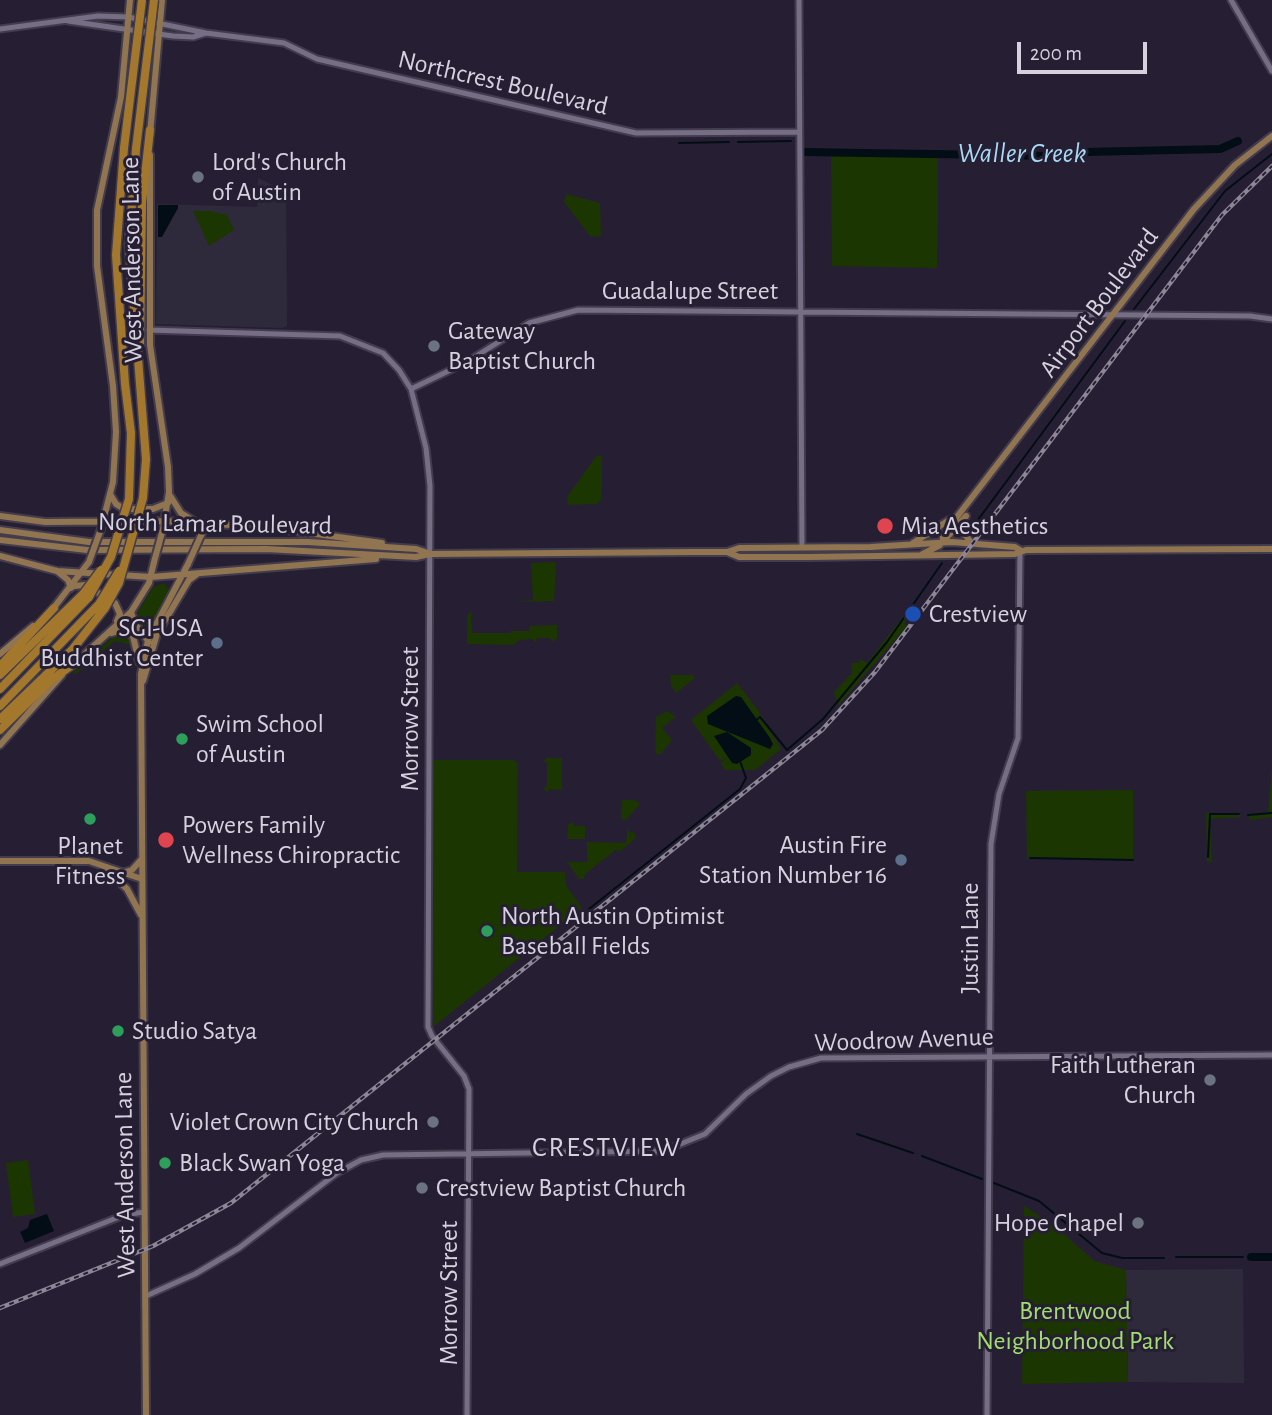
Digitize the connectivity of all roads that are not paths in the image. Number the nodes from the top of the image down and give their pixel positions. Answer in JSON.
{"nodes":[{"id":1,"x":130,"y":0,"type":"edge"},
{"id":2,"x":142,"y":0,"type":"edge"},
{"id":3,"x":154,"y":0,"type":"edge"},
{"id":4,"x":162,"y":0,"type":"edge"},
{"id":5,"x":1231,"y":0,"type":"edge"},
{"id":6,"x":799,"y":2,"type":"edge"},
{"id":7,"x":128,"y":17,"type":"junction"},
{"id":8,"x":68,"y":21,"type":"junction"},
{"id":9,"x":158,"y":23,"type":"junction"},
{"id":10,"x":127,"y":27,"type":"junction"},
{"id":11,"x":0,"y":29,"type":"edge"},
{"id":12,"x":157,"y":33,"type":"junction"},
{"id":13,"x":206,"y":33,"type":"junction"},
{"id":14,"x":123,"y":68,"type":"junction"},
{"id":15,"x":1272,"y":71,"type":"edge"},
{"id":16,"x":154,"y":74,"type":"junction"},
{"id":17,"x":150,"y":130,"type":"junction"},
{"id":18,"x":798,"y":132,"type":"junction"},
{"id":19,"x":1272,"y":136,"type":"edge"},
{"id":20,"x":799,"y":312,"type":"junction"},
{"id":21,"x":1114,"y":315,"type":"junction"},
{"id":22,"x":1272,"y":319,"type":"edge"},
{"id":23,"x":149,"y":330,"type":"junction"},
{"id":24,"x":139,"y":375,"type":"junction"},
{"id":25,"x":411,"y":389,"type":"junction"},
{"id":26,"x":169,"y":492,"type":"junction"},
{"id":27,"x":110,"y":494,"type":"junction"},
{"id":28,"x":167,"y":503,"type":"junction"},
{"id":29,"x":963,"y":514,"type":"junction"},
{"id":30,"x":0,"y":516,"type":"edge"},
{"id":31,"x":104,"y":521,"type":"junction"},
{"id":32,"x":163,"y":525,"type":"junction"},
{"id":33,"x":204,"y":525,"type":"junction"},
{"id":34,"x":0,"y":530,"type":"edge"},
{"id":35,"x":0,"y":540,"type":"edge"},
{"id":36,"x":943,"y":542,"type":"junction"},
{"id":37,"x":911,"y":544,"type":"junction"},
{"id":38,"x":972,"y":544,"type":"junction"},
{"id":39,"x":802,"y":547,"type":"junction"},
{"id":40,"x":401,"y":548,"type":"junction"},
{"id":41,"x":1272,"y":549,"type":"edge"},
{"id":42,"x":1020,"y":550,"type":"junction"},
{"id":43,"x":727,"y":552,"type":"junction"},
{"id":44,"x":430,"y":554,"type":"junction"},
{"id":45,"x":921,"y":555,"type":"junction"},
{"id":46,"x":953,"y":555,"type":"junction"},
{"id":47,"x":0,"y":556,"type":"edge"},
{"id":48,"x":391,"y":557,"type":"junction"},
{"id":49,"x":188,"y":564,"type":"junction"},
{"id":50,"x":57,"y":571,"type":"junction"},
{"id":51,"x":83,"y":573,"type":"junction"},
{"id":52,"x":199,"y":573,"type":"junction"},
{"id":53,"x":183,"y":575,"type":"junction"},
{"id":54,"x":151,"y":577,"type":"junction"},
{"id":55,"x":164,"y":577,"type":"junction"},
{"id":56,"x":72,"y":587,"type":"junction"},
{"id":57,"x":173,"y":594,"type":"junction"},
{"id":58,"x":86,"y":595,"type":"junction"},
{"id":59,"x":102,"y":606,"type":"junction"},
{"id":60,"x":54,"y":608,"type":"junction"},
{"id":61,"x":131,"y":612,"type":"junction"},
{"id":62,"x":113,"y":628,"type":"junction"},
{"id":63,"x":103,"y":637,"type":"junction"},
{"id":64,"x":148,"y":640,"type":"junction"},
{"id":65,"x":150,"y":651,"type":"junction"},
{"id":66,"x":0,"y":654,"type":"edge"},
{"id":67,"x":76,"y":662,"type":"junction"},
{"id":68,"x":0,"y":666,"type":"edge"},
{"id":69,"x":141,"y":674,"type":"junction"},
{"id":70,"x":0,"y":675,"type":"edge"},
{"id":71,"x":143,"y":683,"type":"junction"},
{"id":72,"x":0,"y":689,"type":"edge"},
{"id":73,"x":0,"y":706,"type":"edge"},
{"id":74,"x":0,"y":719,"type":"edge"},
{"id":75,"x":0,"y":730,"type":"edge"},
{"id":76,"x":0,"y":745,"type":"edge"},
{"id":77,"x":142,"y":858,"type":"junction"},
{"id":78,"x":0,"y":860,"type":"edge"},
{"id":79,"x":104,"y":867,"type":"junction"},
{"id":80,"x":120,"y":874,"type":"junction"},
{"id":81,"x":142,"y":879,"type":"junction"},
{"id":82,"x":142,"y":917,"type":"junction"},
{"id":83,"x":1272,"y":1055,"type":"edge"},
{"id":84,"x":989,"y":1056,"type":"junction"},
{"id":85,"x":469,"y":1154,"type":"junction"},
{"id":86,"x":144,"y":1212,"type":"junction"},
{"id":87,"x":0,"y":1264,"type":"edge"},
{"id":88,"x":146,"y":1296,"type":"junction"},
{"id":89,"x":146,"y":1415,"type":"edge"},
{"id":90,"x":467,"y":1415,"type":"edge"},
{"id":91,"x":986,"y":1415,"type":"edge"}],
"edges":[{"from":1,"to":7,"type":"main road","name":"West Anderson Lane"},
{"from":2,"to":58,"type":"highway","bridge":true},
{"from":3,"to":24,"type":"highway","bridge":true},
{"from":4,"to":9,"type":"main road","name":"West Anderson Lane"},
{"from":5,"to":15,"type":"street"},
{"from":6,"to":18,"type":"street"},
{"from":7,"to":8,"type":"street","name":"Northcrest Boulevard"},
{"from":7,"to":9,"type":"street","name":"Northcrest Boulevard"},
{"from":7,"to":10,"type":"main road","name":"West Anderson Lane"},
{"from":8,"to":10,"type":"street","name":"Northcrest Boulevard"},
{"from":8,"to":11,"type":"street"},
{"from":9,"to":12,"type":"main road","name":"West Anderson Lane"},
{"from":9,"to":13,"type":"street","name":"Northcrest Boulevard"},
{"from":10,"to":12,"type":"street","name":"Northcrest Boulevard"},
{"from":10,"to":14,"type":"main road","name":"West Anderson Lane"},
{"from":12,"to":13,"type":"street","name":"Northcrest Boulevard"},
{"from":12,"to":16,"type":"main road","name":"West Anderson Lane"},
{"from":13,"to":18,"type":"street","name":"Northcrest Boulevard"},
{"from":14,"to":16,"type":"main road"},
{"from":14,"to":27,"type":"main road","name":"West Anderson Lane"},
{"from":16,"to":17,"type":"main road","name":"West Anderson Lane"},
{"from":17,"to":23,"type":"main road","name":"West Anderson Lane"},
{"from":17,"to":24,"type":"highway"},
{"from":18,"to":20,"type":"street"},
{"from":19,"to":21,"type":"main road","name":"Airport Boulevard"},
{"from":20,"to":21,"type":"street","name":"Guadalupe Street"},
{"from":20,"to":25,"type":"street","name":"Guadalupe Street"},
{"from":20,"to":39,"type":"street"},
{"from":21,"to":22,"type":"street","name":"Guadalupe Street"},
{"from":21,"to":29,"type":"main road","name":"Airport Boulevard"},
{"from":23,"to":25,"type":"street"},
{"from":23,"to":26,"type":"main road","name":"West Anderson Lane"},
{"from":24,"to":59,"type":"highway","bridge":true},
{"from":25,"to":44,"type":"street","name":"Morrow Street"},
{"from":26,"to":28,"type":"main road","name":"West Anderson Lane"},
{"from":26,"to":33,"type":"main road"},
{"from":27,"to":28,"type":"main road"},
{"from":27,"to":31,"type":"main road","name":"West Anderson Lane"},
{"from":28,"to":32,"type":"main road","name":"West Anderson Lane"},
{"from":29,"to":36,"type":"main road","name":"Airport Boulevard"},
{"from":29,"to":37,"type":"main road"},
{"from":29,"to":38,"type":"main road"},
{"from":30,"to":31,"type":"main road"},
{"from":31,"to":32,"type":"main road"},
{"from":31,"to":51,"type":"main road","name":"West Anderson Lane","bridge":true},
{"from":32,"to":33,"type":"main road"},
{"from":32,"to":54,"type":"main road","name":"West Anderson Lane","bridge":true},
{"from":33,"to":40,"type":"main road"},
{"from":33,"to":49,"type":"main road","name":"West Anderson Lane","bridge":true},
{"from":34,"to":40,"type":"main road","name":"North Lamar Boulevard"},
{"from":35,"to":48,"type":"main road","name":"North Lamar Boulevard"},
{"from":36,"to":37,"type":"main road","name":"North Lamar Boulevard"},
{"from":36,"to":38,"type":"main road","name":"North Lamar Boulevard"},
{"from":36,"to":45,"type":"main road","name":"Airport Boulevard"},
{"from":36,"to":46,"type":"main road"},
{"from":37,"to":39,"type":"main road","name":"North Lamar Boulevard"},
{"from":38,"to":42,"type":"main road","name":"North Lamar Boulevard"},
{"from":39,"to":43,"type":"main road","name":"North Lamar Boulevard"},
{"from":40,"to":44,"type":"main road","name":"North Lamar Boulevard"},
{"from":41,"to":42,"type":"main road","name":"North Lamar Boulevard"},
{"from":42,"to":46,"type":"main road","name":"North Lamar Boulevard"},
{"from":42,"to":84,"type":"street","name":"Justin Lane"},
{"from":43,"to":44,"type":"main road","name":"North Lamar Boulevard"},
{"from":43,"to":45,"type":"main road","name":"North Lamar Boulevard"},
{"from":44,"to":48,"type":"main road","name":"North Lamar Boulevard"},
{"from":44,"to":85,"type":"street","name":"Morrow Street"},
{"from":45,"to":46,"type":"main road","name":"North Lamar Boulevard"},
{"from":47,"to":50,"type":"main road"},
{"from":48,"to":52,"type":"main road"},
{"from":49,"to":52,"type":"main road"},
{"from":49,"to":53,"type":"main road","name":"West Anderson Lane"},
{"from":50,"to":51,"type":"main road"},
{"from":50,"to":56,"type":"main road"},
{"from":51,"to":54,"type":"main road"},
{"from":51,"to":56,"type":"main road","name":"West Anderson Lane"},
{"from":52,"to":53,"type":"main road"},
{"from":52,"to":65,"type":"main road"},
{"from":53,"to":55,"type":"main road"},
{"from":53,"to":57,"type":"main road","name":"West Anderson Lane"},
{"from":54,"to":55,"type":"main road"},
{"from":54,"to":61,"type":"main road","name":"West Anderson Lane"},
{"from":55,"to":57,"type":"main road"},
{"from":56,"to":60,"type":"main road","name":"West Anderson Lane"},
{"from":56,"to":62,"type":"main road"},
{"from":57,"to":64,"type":"main road","name":"West Anderson Lane"},
{"from":58,"to":70,"type":"highway"},
{"from":58,"to":72,"type":"highway"},
{"from":59,"to":73,"type":"highway"},
{"from":59,"to":74,"type":"highway"},
{"from":60,"to":66,"type":"main road","name":"West Anderson Lane"},
{"from":60,"to":68,"type":"highway"},
{"from":61,"to":62,"type":"main road","name":"West Anderson Lane"},
{"from":61,"to":64,"type":"main road"},
{"from":62,"to":63,"type":"main road","name":"West Anderson Lane"},
{"from":63,"to":67,"type":"main road","name":"West Anderson Lane"},
{"from":63,"to":69,"type":"main road"},
{"from":64,"to":65,"type":"main road"},
{"from":64,"to":69,"type":"main road","name":"West Anderson Lane"},
{"from":65,"to":71,"type":"main road","name":"West Anderson Lane"},
{"from":67,"to":75,"type":"highway"},
{"from":67,"to":76,"type":"main road","name":"West Anderson Lane"},
{"from":69,"to":71,"type":"main road","name":"West Anderson Lane"},
{"from":71,"to":77,"type":"main road","name":"West Anderson Lane"},
{"from":77,"to":80,"type":"main road"},
{"from":77,"to":81,"type":"main road","name":"West Anderson Lane"},
{"from":78,"to":79,"type":"main road"},
{"from":79,"to":80,"type":"main road"},
{"from":79,"to":82,"type":"main road"},
{"from":80,"to":81,"type":"main road"},
{"from":81,"to":82,"type":"main road","name":"West Anderson Lane"},
{"from":82,"to":86,"type":"main road","name":"West Anderson Lane"},
{"from":83,"to":84,"type":"street","name":"Woodrow Avenue"},
{"from":84,"to":85,"type":"street","name":"Woodrow Avenue"},
{"from":84,"to":91,"type":"street","name":"Justin Lane"},
{"from":85,"to":88,"type":"street","name":"Woodrow Avenue"},
{"from":85,"to":90,"type":"street","name":"Morrow Street"},
{"from":86,"to":87,"type":"street"},
{"from":86,"to":88,"type":"main road","name":"West Anderson Lane"},
{"from":88,"to":89,"type":"main road","name":"West Anderson Lane"}]}
